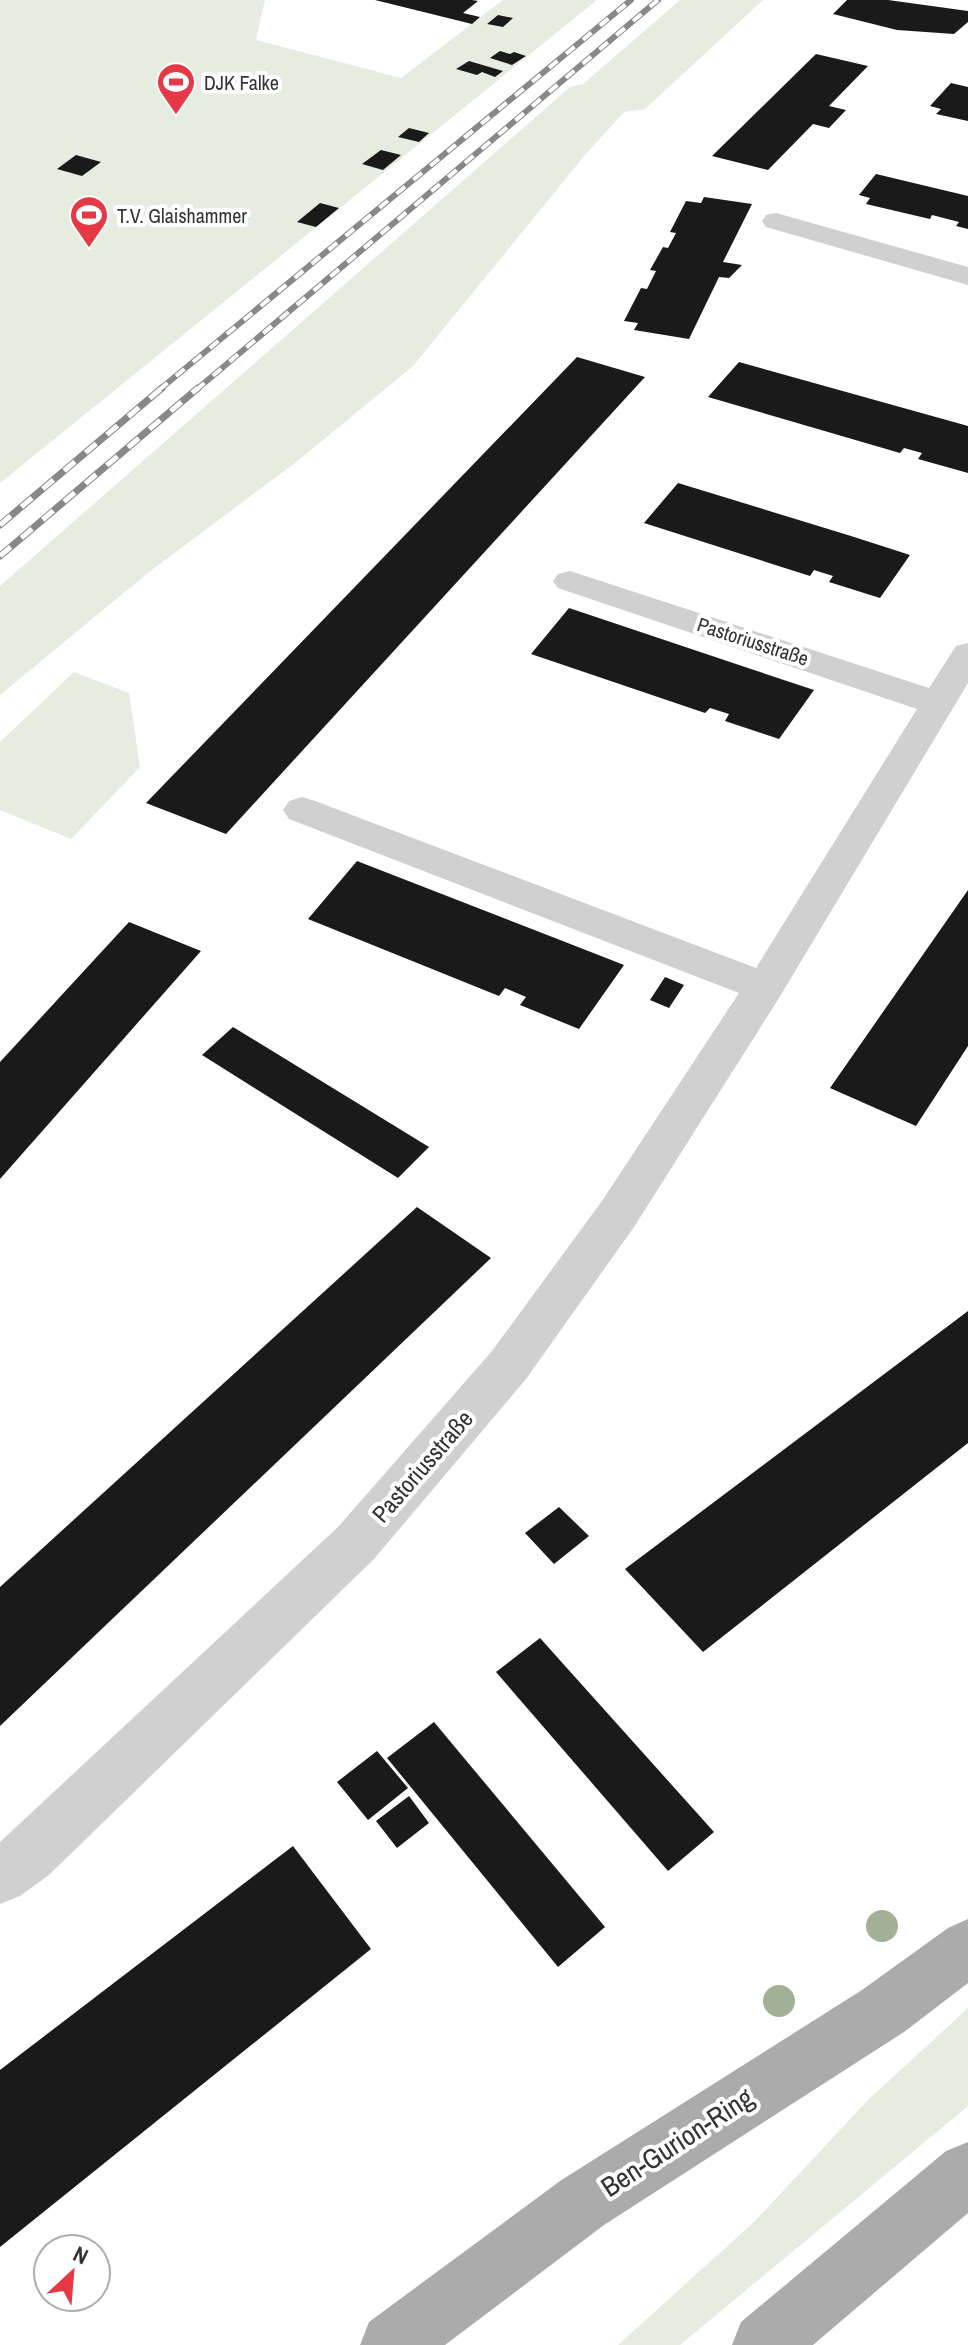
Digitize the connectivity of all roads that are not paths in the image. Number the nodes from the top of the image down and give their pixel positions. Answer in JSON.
{"nodes":[{"id":1,"x":776,"y":221,"type":"dead end"},
{"id":2,"x":968,"y":276,"type":"edge"},
{"id":3,"x":570,"y":581,"type":"dead end"},
{"id":4,"x":968,"y":654,"type":"edge"},
{"id":5,"x":937,"y":703,"type":"junction"},
{"id":6,"x":302,"y":810,"type":"dead end"},
{"id":7,"x":765,"y":987,"type":"junction"},
{"id":8,"x":0,"y":1876,"type":"edge"},
{"id":9,"x":968,"y":1948,"type":"edge"},
{"id":10,"x":968,"y":2173,"type":"edge"},
{"id":11,"x":392,"y":2345,"type":"edge"},
{"id":12,"x":764,"y":2345,"type":"edge"}],
"edges":[{"from":1,"to":2,"type":"street"},
{"from":3,"to":5,"type":"street","name":"Pastoriusstraße"},
{"from":4,"to":5,"type":"street","name":"Pastoriusstraße"},
{"from":5,"to":7,"type":"street","name":"Pastoriusstraße"},
{"from":6,"to":7,"type":"street"},
{"from":7,"to":8,"type":"street","name":"Pastoriusstraße"},
{"from":9,"to":11,"type":"main road","name":"Ben-Gurion-Ring"},
{"from":10,"to":12,"type":"main road"}]}
